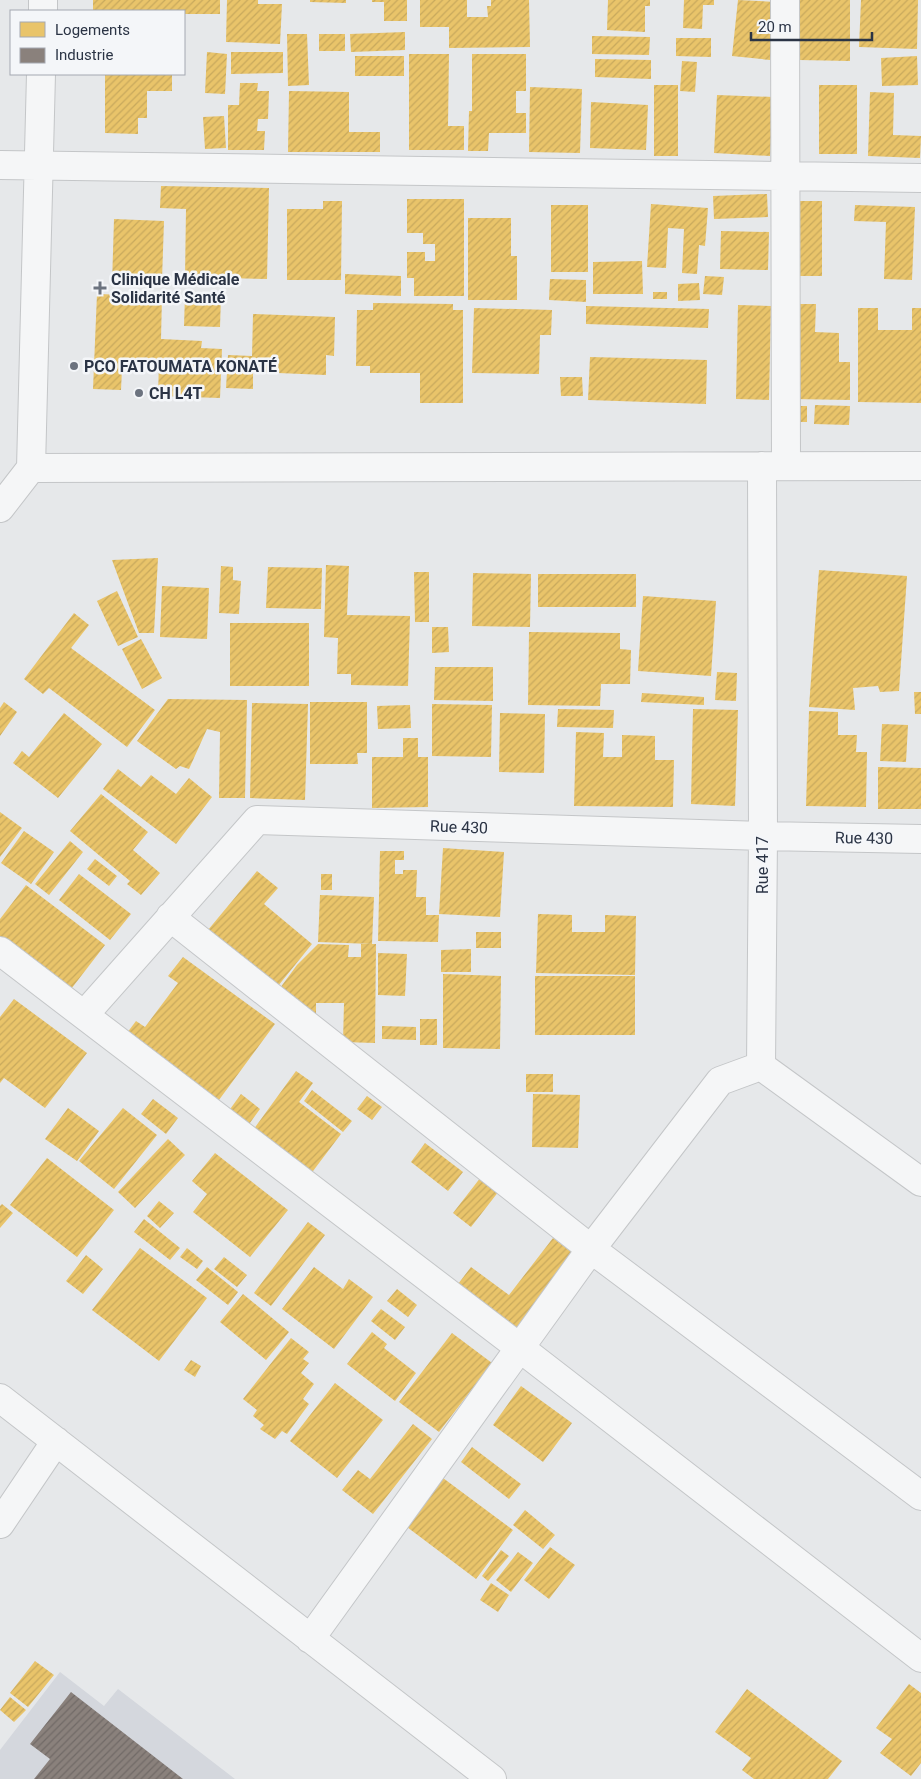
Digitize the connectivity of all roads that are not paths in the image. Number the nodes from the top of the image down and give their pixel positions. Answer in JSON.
{"nodes":[{"id":1,"x":785,"y":0,"type":"edge"},
{"id":2,"x":41,"y":75,"type":"edge"},
{"id":3,"x":0,"y":165,"type":"edge"},
{"id":4,"x":39,"y":166,"type":"junction"},
{"id":5,"x":786,"y":176,"type":"junction"},
{"id":6,"x":921,"y":178,"type":"edge"},
{"id":7,"x":774,"y":466,"type":"junction"},
{"id":8,"x":921,"y":466,"type":"edge"},
{"id":9,"x":31,"y":468,"type":"junction"},
{"id":10,"x":0,"y":508,"type":"edge"},
{"id":11,"x":763,"y":836,"type":"junction"},
{"id":12,"x":917,"y":842,"type":"edge"},
{"id":13,"x":170,"y":917,"type":"junction"},
{"id":14,"x":0,"y":951,"type":"edge"},
{"id":15,"x":84,"y":1015,"type":"junction"},
{"id":16,"x":761,"y":1066,"type":"junction"},
{"id":17,"x":921,"y":1182,"type":"edge"},
{"id":18,"x":591,"y":1249,"type":"junction"},
{"id":19,"x":520,"y":1348,"type":"junction"},
{"id":20,"x":0,"y":1398,"type":"edge"},
{"id":21,"x":56,"y":1441,"type":"junction"},
{"id":22,"x":921,"y":1496,"type":"edge"},
{"id":23,"x":0,"y":1524,"type":"edge"},
{"id":24,"x":310,"y":1639,"type":"junction"},
{"id":25,"x":921,"y":1658,"type":"edge"},
{"id":26,"x":492,"y":1779,"type":"edge"}],
"edges":[{"from":1,"to":5,"type":"street","name":"Rue 417"},
{"from":2,"to":4,"type":"street"},
{"from":3,"to":4,"type":"street"},
{"from":4,"to":5,"type":"street"},
{"from":4,"to":9,"type":"street"},
{"from":5,"to":6,"type":"street"},
{"from":5,"to":7,"type":"street","name":"Rue 417"},
{"from":7,"to":8,"type":"street"},
{"from":7,"to":9,"type":"street"},
{"from":7,"to":11,"type":"street","name":"Rue 417"},
{"from":9,"to":10,"type":"street"},
{"from":11,"to":12,"type":"street","name":"Rue 430"},
{"from":11,"to":13,"type":"street","name":"Rue 430"},
{"from":11,"to":16,"type":"street","name":"Rue 417"},
{"from":13,"to":15,"type":"street","name":"Rue 430"},
{"from":13,"to":18,"type":"street"},
{"from":14,"to":15,"type":"street"},
{"from":15,"to":19,"type":"street"},
{"from":16,"to":17,"type":"street"},
{"from":16,"to":18,"type":"street"},
{"from":18,"to":19,"type":"street"},
{"from":18,"to":22,"type":"street"},
{"from":19,"to":24,"type":"street"},
{"from":19,"to":25,"type":"street"},
{"from":20,"to":21,"type":"street"},
{"from":21,"to":23,"type":"street"},
{"from":21,"to":24,"type":"street"},
{"from":24,"to":26,"type":"street"}]}
